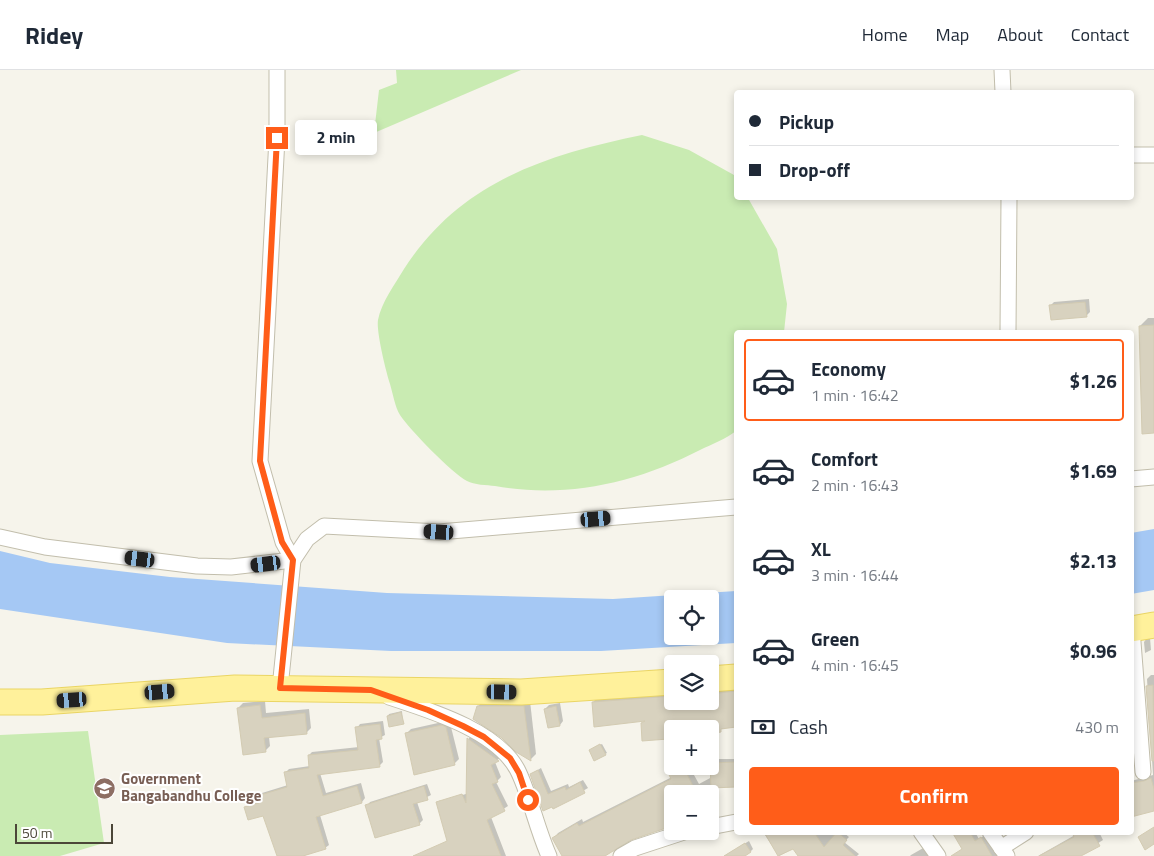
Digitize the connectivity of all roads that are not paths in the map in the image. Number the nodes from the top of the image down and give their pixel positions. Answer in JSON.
{"nodes":[{"id":1,"x":277,"y":70,"type":"edge"},
{"id":2,"x":1002,"y":70,"type":"edge"},
{"id":3,"x":1004,"y":90,"type":"edge"},
{"id":4,"x":1134,"y":155,"type":"edge"},
{"id":5,"x":1154,"y":155,"type":"edge"},
{"id":6,"x":1009,"y":200,"type":"edge"},
{"id":7,"x":1008,"y":330,"type":"edge"},
{"id":8,"x":1154,"y":478,"type":"edge"},
{"id":9,"x":1134,"y":479,"type":"edge"},
{"id":10,"x":734,"y":507,"type":"edge"},
{"id":11,"x":0,"y":537,"type":"edge"},
{"id":12,"x":293,"y":565,"type":"junction"},
{"id":13,"x":1154,"y":625,"type":"edge"},
{"id":14,"x":1134,"y":628,"type":"edge"},
{"id":15,"x":1134,"y":665,"type":"edge"},
{"id":16,"x":281,"y":676,"type":"junction"},
{"id":17,"x":734,"y":677,"type":"edge"},
{"id":18,"x":719,"y":678,"type":"edge"},
{"id":19,"x":664,"y":683,"type":"edge"},
{"id":20,"x":371,"y":690,"type":"junction"},
{"id":21,"x":0,"y":702,"type":"edge"},
{"id":22,"x":1143,"y":773,"type":"edge"},
{"id":23,"x":734,"y":822,"type":"edge"},
{"id":24,"x":719,"y":825,"type":"edge"},
{"id":25,"x":923,"y":835,"type":"edge"},
{"id":26,"x":992,"y":835,"type":"edge"},
{"id":27,"x":1023,"y":835,"type":"edge"},
{"id":28,"x":664,"y":839,"type":"edge"},
{"id":29,"x":1004,"y":852,"type":"edge"},
{"id":30,"x":549,"y":856,"type":"edge"},
{"id":31,"x":620,"y":856,"type":"edge"},
{"id":32,"x":938,"y":856,"type":"edge"}],
"edges":[{"from":1,"to":12,"type":"street"},
{"from":2,"to":3,"type":"street"},
{"from":4,"to":5,"type":"street"},
{"from":6,"to":7,"type":"street"},
{"from":8,"to":9,"type":"street"},
{"from":10,"to":12,"type":"street"},
{"from":11,"to":12,"type":"street"},
{"from":12,"to":16,"type":"street"},
{"from":13,"to":14,"type":"main road"},
{"from":15,"to":22,"type":"street"},
{"from":16,"to":20,"type":"main road"},
{"from":16,"to":21,"type":"main road"},
{"from":17,"to":18,"type":"main road"},
{"from":19,"to":20,"type":"main road"},
{"from":20,"to":30,"type":"street"},
{"from":23,"to":24,"type":"street"},
{"from":25,"to":32,"type":"street"},
{"from":26,"to":29,"type":"street"},
{"from":27,"to":29,"type":"street"},
{"from":28,"to":31,"type":"street"}]}
